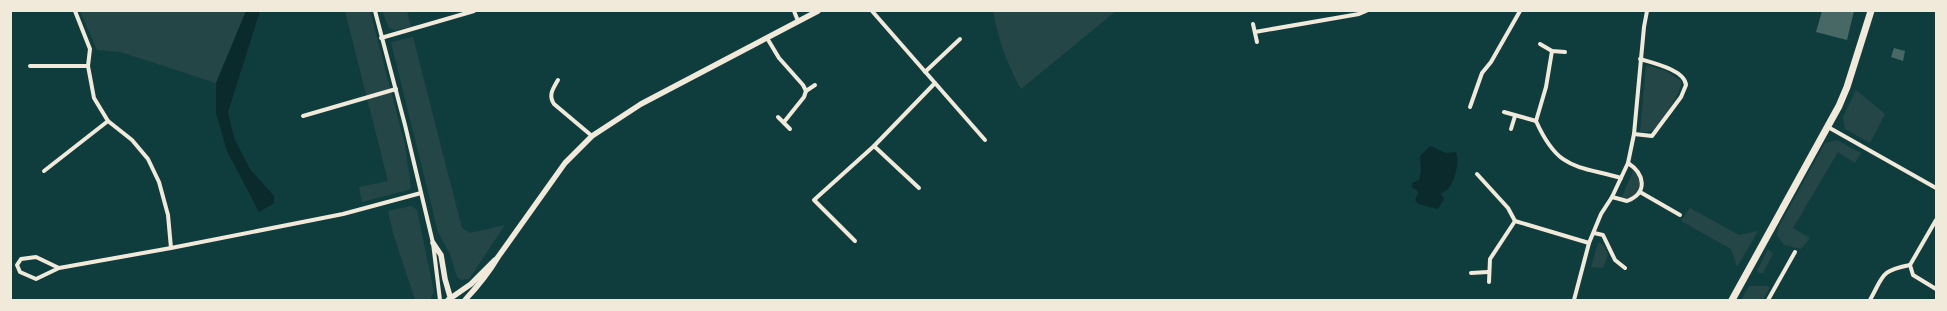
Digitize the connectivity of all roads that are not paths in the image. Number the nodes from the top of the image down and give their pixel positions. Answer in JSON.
{"nodes":[{"id":1,"x":75,"y":11,"type":"edge"},
{"id":2,"x":375,"y":11,"type":"edge"},
{"id":3,"x":474,"y":11,"type":"edge"},
{"id":4,"x":794,"y":11,"type":"edge"},
{"id":5,"x":818,"y":11,"type":"edge"},
{"id":6,"x":872,"y":11,"type":"edge"},
{"id":7,"x":1366,"y":11,"type":"edge"},
{"id":8,"x":1520,"y":11,"type":"edge"},
{"id":9,"x":1647,"y":11,"type":"edge"},
{"id":10,"x":1871,"y":11,"type":"edge"},
{"id":11,"x":798,"y":21,"type":"junction"},
{"id":12,"x":1253,"y":24,"type":"dead end"},
{"id":13,"x":1255,"y":32,"type":"junction"},
{"id":14,"x":381,"y":38,"type":"junction"},
{"id":15,"x":767,"y":38,"type":"junction"},
{"id":16,"x":960,"y":39,"type":"dead end"},
{"id":17,"x":1257,"y":42,"type":"dead end"},
{"id":18,"x":1540,"y":44,"type":"dead end"},
{"id":19,"x":1552,"y":51,"type":"junction"},
{"id":20,"x":1566,"y":52,"type":"dead end"},
{"id":21,"x":1640,"y":59,"type":"junction"},
{"id":22,"x":30,"y":66,"type":"dead end"},
{"id":23,"x":88,"y":66,"type":"junction"},
{"id":24,"x":925,"y":72,"type":"junction"},
{"id":25,"x":558,"y":80,"type":"dead end"},
{"id":26,"x":935,"y":83,"type":"junction"},
{"id":27,"x":815,"y":85,"type":"dead end"},
{"id":28,"x":396,"y":89,"type":"junction"},
{"id":29,"x":806,"y":91,"type":"junction"},
{"id":30,"x":1470,"y":107,"type":"dead end"},
{"id":31,"x":1504,"y":112,"type":"dead end"},
{"id":32,"x":303,"y":116,"type":"dead end"},
{"id":33,"x":1514,"y":116,"type":"junction"},
{"id":34,"x":778,"y":117,"type":"dead end"},
{"id":35,"x":108,"y":121,"type":"junction"},
{"id":36,"x":1536,"y":121,"type":"junction"},
{"id":37,"x":784,"y":122,"type":"junction"},
{"id":38,"x":1828,"y":127,"type":"junction"},
{"id":39,"x":790,"y":129,"type":"dead end"},
{"id":40,"x":1511,"y":129,"type":"dead end"},
{"id":41,"x":1634,"y":134,"type":"junction"},
{"id":42,"x":592,"y":136,"type":"junction"},
{"id":43,"x":985,"y":140,"type":"dead end"},
{"id":44,"x":874,"y":146,"type":"junction"},
{"id":45,"x":1628,"y":163,"type":"junction"},
{"id":46,"x":44,"y":171,"type":"dead end"},
{"id":47,"x":1477,"y":174,"type":"dead end"},
{"id":48,"x":1622,"y":178,"type":"junction"},
{"id":49,"x":919,"y":188,"type":"dead end"},
{"id":50,"x":1936,"y":188,"type":"edge"},
{"id":51,"x":1640,"y":192,"type":"junction"},
{"id":52,"x":420,"y":193,"type":"junction"},
{"id":53,"x":1612,"y":197,"type":"junction"},
{"id":54,"x":1680,"y":215,"type":"dead end"},
{"id":55,"x":1936,"y":220,"type":"edge"},
{"id":56,"x":1516,"y":221,"type":"junction"},
{"id":57,"x":1594,"y":233,"type":"junction"},
{"id":58,"x":855,"y":241,"type":"dead end"},
{"id":59,"x":433,"y":243,"type":"junction"},
{"id":60,"x":1589,"y":244,"type":"junction"},
{"id":61,"x":171,"y":248,"type":"junction"},
{"id":62,"x":1795,"y":252,"type":"dead end"},
{"id":63,"x":498,"y":257,"type":"junction"},
{"id":64,"x":1910,"y":265,"type":"junction"},
{"id":65,"x":59,"y":268,"type":"junction"},
{"id":66,"x":1626,"y":268,"type":"dead end"},
{"id":67,"x":1488,"y":272,"type":"junction"},
{"id":68,"x":1471,"y":273,"type":"dead end"},
{"id":69,"x":1489,"y":282,"type":"dead end"},
{"id":70,"x":1936,"y":289,"type":"edge"},
{"id":71,"x":450,"y":299,"type":"edge"},
{"id":72,"x":440,"y":300,"type":"edge"},
{"id":73,"x":465,"y":300,"type":"edge"},
{"id":74,"x":1574,"y":300,"type":"edge"},
{"id":75,"x":1732,"y":300,"type":"edge"},
{"id":76,"x":1768,"y":300,"type":"edge"},
{"id":77,"x":1870,"y":300,"type":"edge"}],
"edges":[{"from":1,"to":23,"type":"street"},
{"from":2,"to":14,"type":"street"},
{"from":3,"to":14,"type":"street"},
{"from":4,"to":11,"type":"street"},
{"from":5,"to":11,"type":"street"},
{"from":6,"to":24,"type":"street"},
{"from":7,"to":13,"type":"street"},
{"from":8,"to":30,"type":"street"},
{"from":9,"to":21,"type":"street"},
{"from":10,"to":38,"type":"highway"},
{"from":11,"to":15,"type":"street"},
{"from":12,"to":13,"type":"street"},
{"from":13,"to":17,"type":"street"},
{"from":14,"to":28,"type":"street"},
{"from":15,"to":29,"type":"street"},
{"from":15,"to":42,"type":"street"},
{"from":16,"to":24,"type":"street"},
{"from":18,"to":19,"type":"street"},
{"from":19,"to":20,"type":"street"},
{"from":19,"to":36,"type":"street"},
{"from":21,"to":41,"type":"street"},
{"from":21,"to":41,"type":"street"},
{"from":22,"to":23,"type":"street"},
{"from":23,"to":35,"type":"street"},
{"from":24,"to":26,"type":"street"},
{"from":25,"to":42,"type":"street"},
{"from":26,"to":43,"type":"street"},
{"from":26,"to":44,"type":"street"},
{"from":27,"to":29,"type":"street"},
{"from":28,"to":32,"type":"street"},
{"from":28,"to":52,"type":"street"},
{"from":29,"to":37,"type":"street"},
{"from":31,"to":33,"type":"street"},
{"from":33,"to":36,"type":"street"},
{"from":33,"to":40,"type":"street"},
{"from":34,"to":37,"type":"street"},
{"from":35,"to":46,"type":"street"},
{"from":35,"to":61,"type":"street"},
{"from":36,"to":48,"type":"street"},
{"from":37,"to":39,"type":"street"},
{"from":38,"to":50,"type":"street"},
{"from":38,"to":75,"type":"highway"},
{"from":41,"to":45,"type":"street"},
{"from":42,"to":63,"type":"street"},
{"from":44,"to":49,"type":"street"},
{"from":44,"to":58,"type":"street"},
{"from":45,"to":48,"type":"street"},
{"from":45,"to":51,"type":"street"},
{"from":47,"to":56,"type":"street"},
{"from":48,"to":53,"type":"street"},
{"from":51,"to":53,"type":"street"},
{"from":51,"to":54,"type":"street"},
{"from":52,"to":59,"type":"street"},
{"from":52,"to":61,"type":"street"},
{"from":53,"to":57,"type":"street"},
{"from":55,"to":64,"type":"street"},
{"from":56,"to":60,"type":"street"},
{"from":56,"to":67,"type":"street"},
{"from":57,"to":60,"type":"street"},
{"from":57,"to":66,"type":"street"},
{"from":59,"to":71,"type":"street"},
{"from":59,"to":72,"type":"street"},
{"from":60,"to":74,"type":"street"},
{"from":61,"to":65,"type":"street"},
{"from":62,"to":76,"type":"street"},
{"from":63,"to":71,"type":"street"},
{"from":63,"to":73,"type":"street"},
{"from":64,"to":70,"type":"street"},
{"from":64,"to":77,"type":"street"},
{"from":65,"to":65,"type":"street"},
{"from":67,"to":68,"type":"street"},
{"from":67,"to":69,"type":"street"}]}
